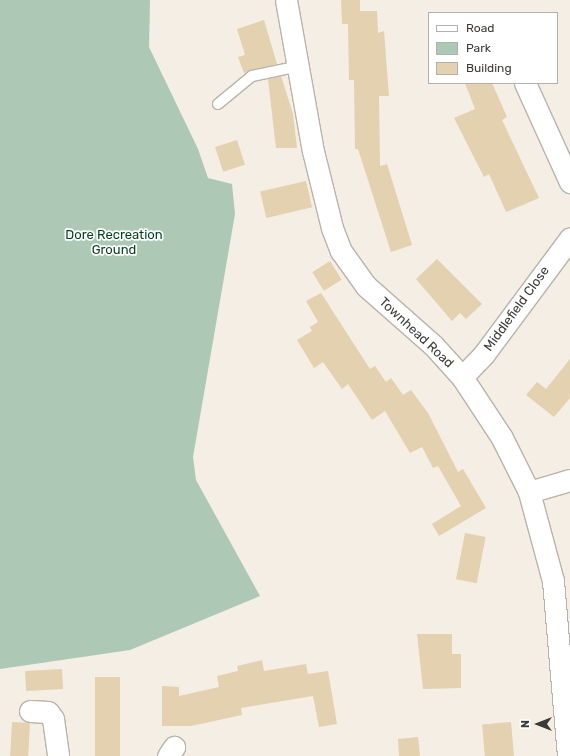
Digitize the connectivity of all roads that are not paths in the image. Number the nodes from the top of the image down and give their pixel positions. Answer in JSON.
{"nodes":[{"id":1,"x":286,"y":0,"type":"edge"},
{"id":2,"x":299,"y":66,"type":"junction"},
{"id":3,"x":526,"y":84,"type":"edge"},
{"id":4,"x":218,"y":104,"type":"dead end"},
{"id":5,"x":570,"y":182,"type":"edge"},
{"id":6,"x":570,"y":238,"type":"edge"},
{"id":7,"x":462,"y":377,"type":"junction"},
{"id":8,"x":570,"y":480,"type":"edge"},
{"id":9,"x":529,"y":492,"type":"junction"},
{"id":10,"x":30,"y":711,"type":"dead end"},
{"id":11,"x":58,"y":756,"type":"edge"},
{"id":12,"x":568,"y":756,"type":"edge"}],
"edges":[{"from":1,"to":2,"type":"street","name":"Townhead Road"},
{"from":2,"to":4,"type":"lane"},
{"from":2,"to":7,"type":"street","name":"Townhead Road"},
{"from":3,"to":5,"type":"street"},
{"from":6,"to":7,"type":"street","name":"Middlefield Close"},
{"from":7,"to":9,"type":"street","name":"Townhead Road"},
{"from":8,"to":9,"type":"street"},
{"from":9,"to":12,"type":"street","name":"Townhead Road"},
{"from":10,"to":11,"type":"street"}]}
